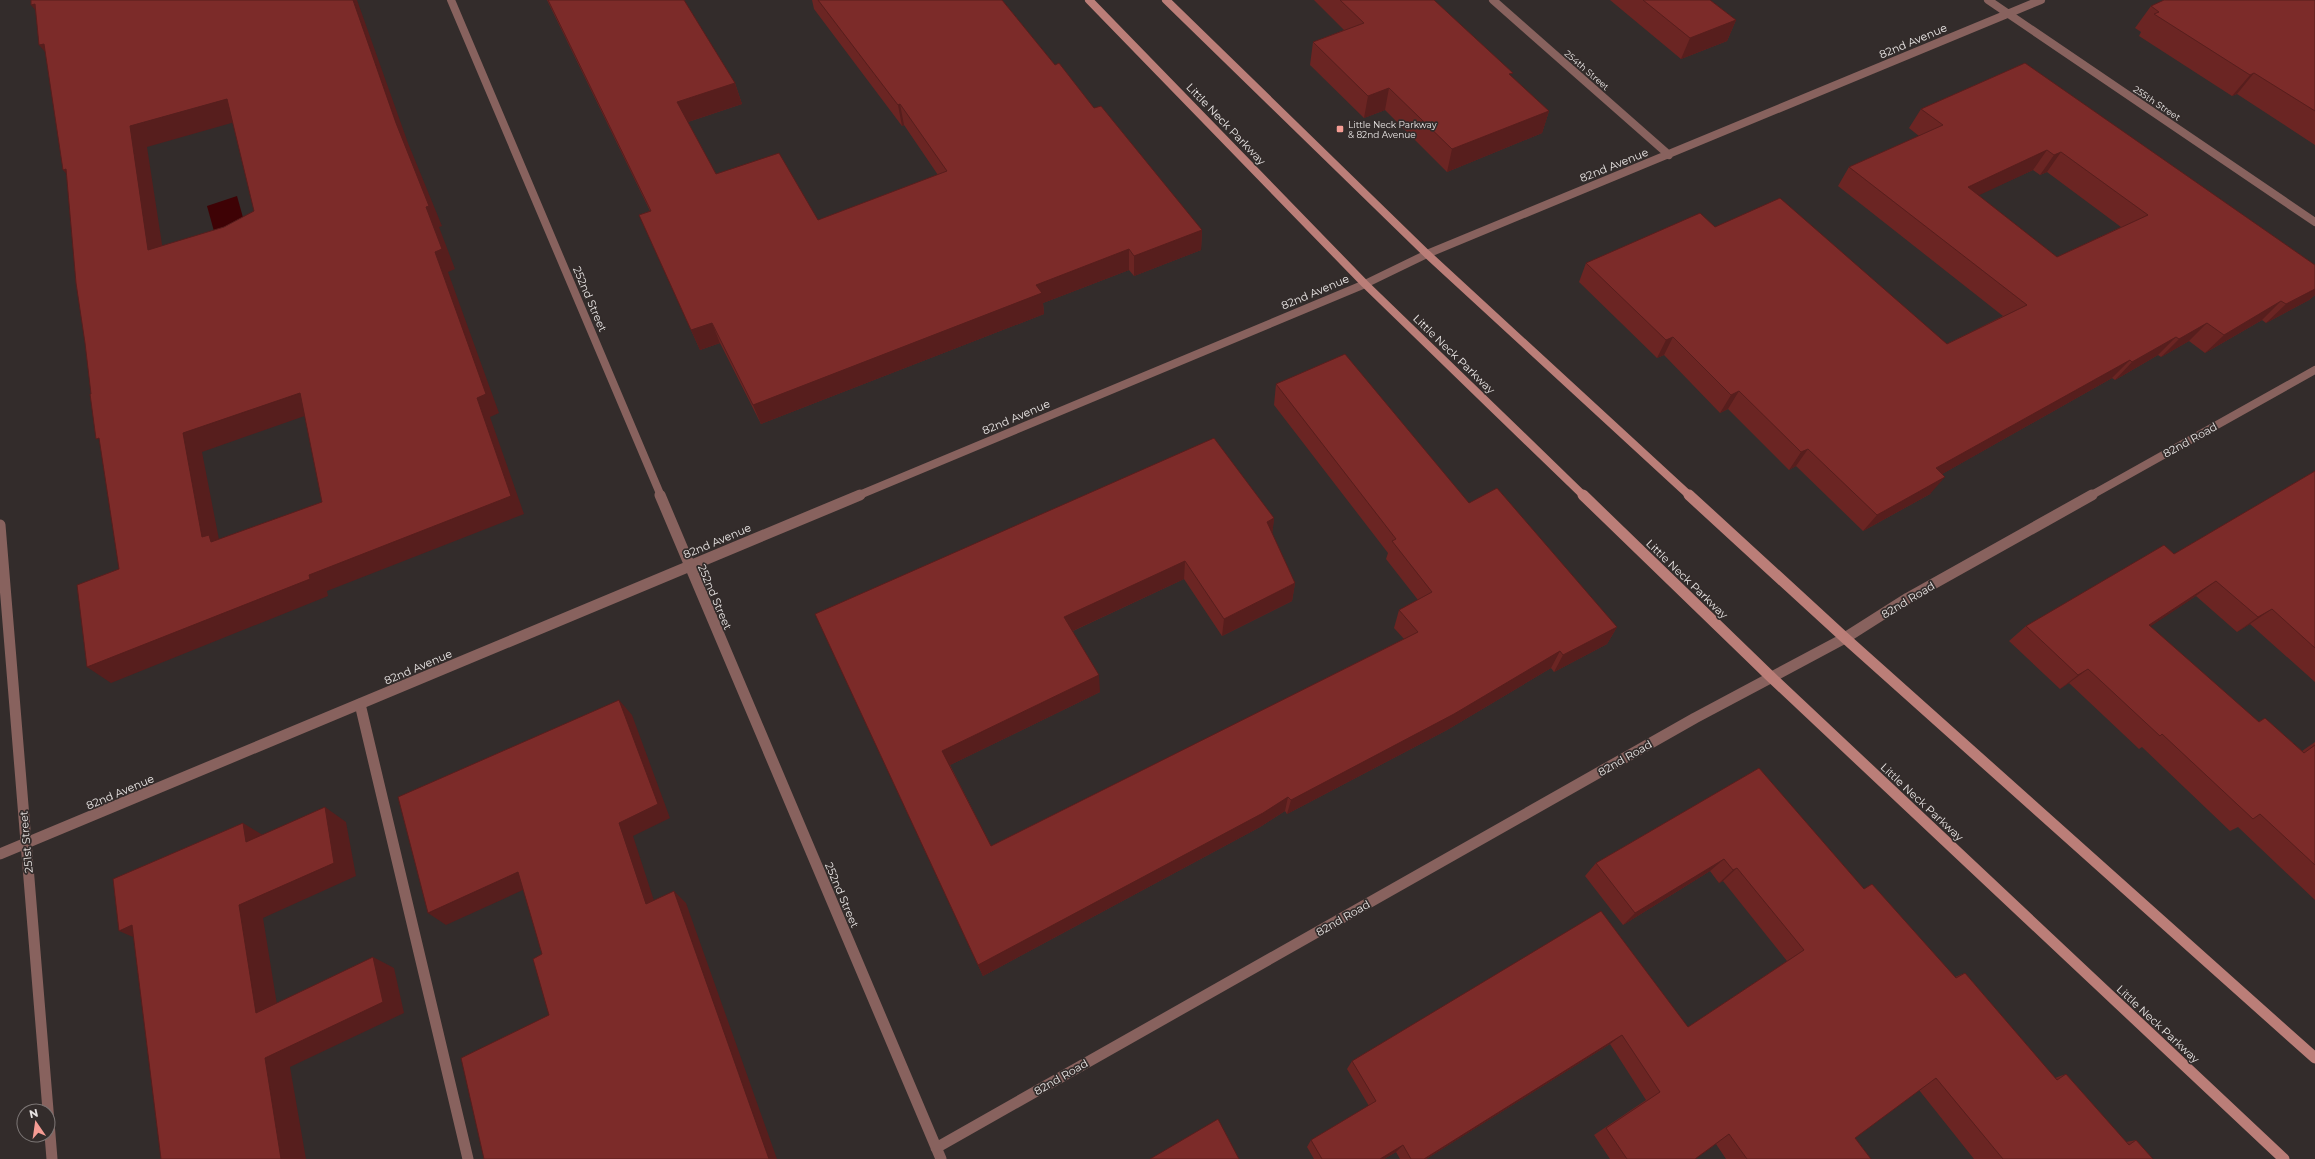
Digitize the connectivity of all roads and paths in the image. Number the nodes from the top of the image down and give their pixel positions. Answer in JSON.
{"nodes":[{"id":1,"x":451,"y":0,"type":"edge"},
{"id":2,"x":1089,"y":0,"type":"edge"},
{"id":3,"x":1166,"y":0,"type":"edge"},
{"id":4,"x":1493,"y":0,"type":"edge"},
{"id":5,"x":1988,"y":0,"type":"edge"},
{"id":6,"x":2041,"y":0,"type":"edge"},
{"id":7,"x":2009,"y":14,"type":"junction"},
{"id":8,"x":1669,"y":156,"type":"junction"},
{"id":9,"x":2315,"y":222,"type":"edge"},
{"id":10,"x":1427,"y":254,"type":"junction"},
{"id":11,"x":1365,"y":284,"type":"junction"},
{"id":12,"x":2315,"y":370,"type":"edge"},
{"id":13,"x":0,"y":525,"type":"edge"},
{"id":14,"x":689,"y":566,"type":"junction"},
{"id":15,"x":1845,"y":638,"type":"junction"},
{"id":16,"x":1771,"y":677,"type":"junction"},
{"id":17,"x":360,"y":704,"type":"junction"},
{"id":18,"x":26,"y":843,"type":"junction"},
{"id":19,"x":0,"y":854,"type":"edge"},
{"id":20,"x":2315,"y":1058,"type":"edge"},
{"id":21,"x":936,"y":1148,"type":"junction"},
{"id":22,"x":52,"y":1159,"type":"edge"},
{"id":23,"x":468,"y":1159,"type":"edge"},
{"id":24,"x":941,"y":1159,"type":"edge"},
{"id":25,"x":2284,"y":1159,"type":"edge"}],
"edges":[{"from":1,"to":14,"type":"street","name":"252nd Street"},
{"from":2,"to":11,"type":"main road","name":"Little Neck Parkway"},
{"from":3,"to":10,"type":"main road"},
{"from":4,"to":8,"type":"street","name":"254th Street"},
{"from":5,"to":7,"type":"street","name":"255th Street"},
{"from":6,"to":7,"type":"street","name":"82nd Avenue"},
{"from":7,"to":8,"type":"street","name":"82nd Avenue"},
{"from":7,"to":9,"type":"street","name":"255th Street"},
{"from":8,"to":10,"type":"street","name":"82nd Avenue"},
{"from":10,"to":11,"type":"street","name":"82nd Avenue"},
{"from":10,"to":15,"type":"main road"},
{"from":11,"to":14,"type":"street","name":"82nd Avenue"},
{"from":11,"to":16,"type":"main road","name":"Little Neck Parkway"},
{"from":12,"to":15,"type":"street","name":"82nd Road"},
{"from":13,"to":18,"type":"street","name":"251st Street"},
{"from":14,"to":17,"type":"street","name":"82nd Avenue"},
{"from":14,"to":21,"type":"street","name":"252nd Street"},
{"from":15,"to":16,"type":"street","name":"82nd Road"},
{"from":15,"to":20,"type":"main road"},
{"from":16,"to":21,"type":"street","name":"82nd Road"},
{"from":16,"to":25,"type":"main road","name":"Little Neck Parkway"},
{"from":17,"to":18,"type":"street","name":"82nd Avenue"},
{"from":17,"to":23,"type":"street"},
{"from":18,"to":19,"type":"street","name":"82nd Avenue"},
{"from":18,"to":22,"type":"street","name":"251st Street"},
{"from":21,"to":24,"type":"street","name":"252nd Street"}]}
